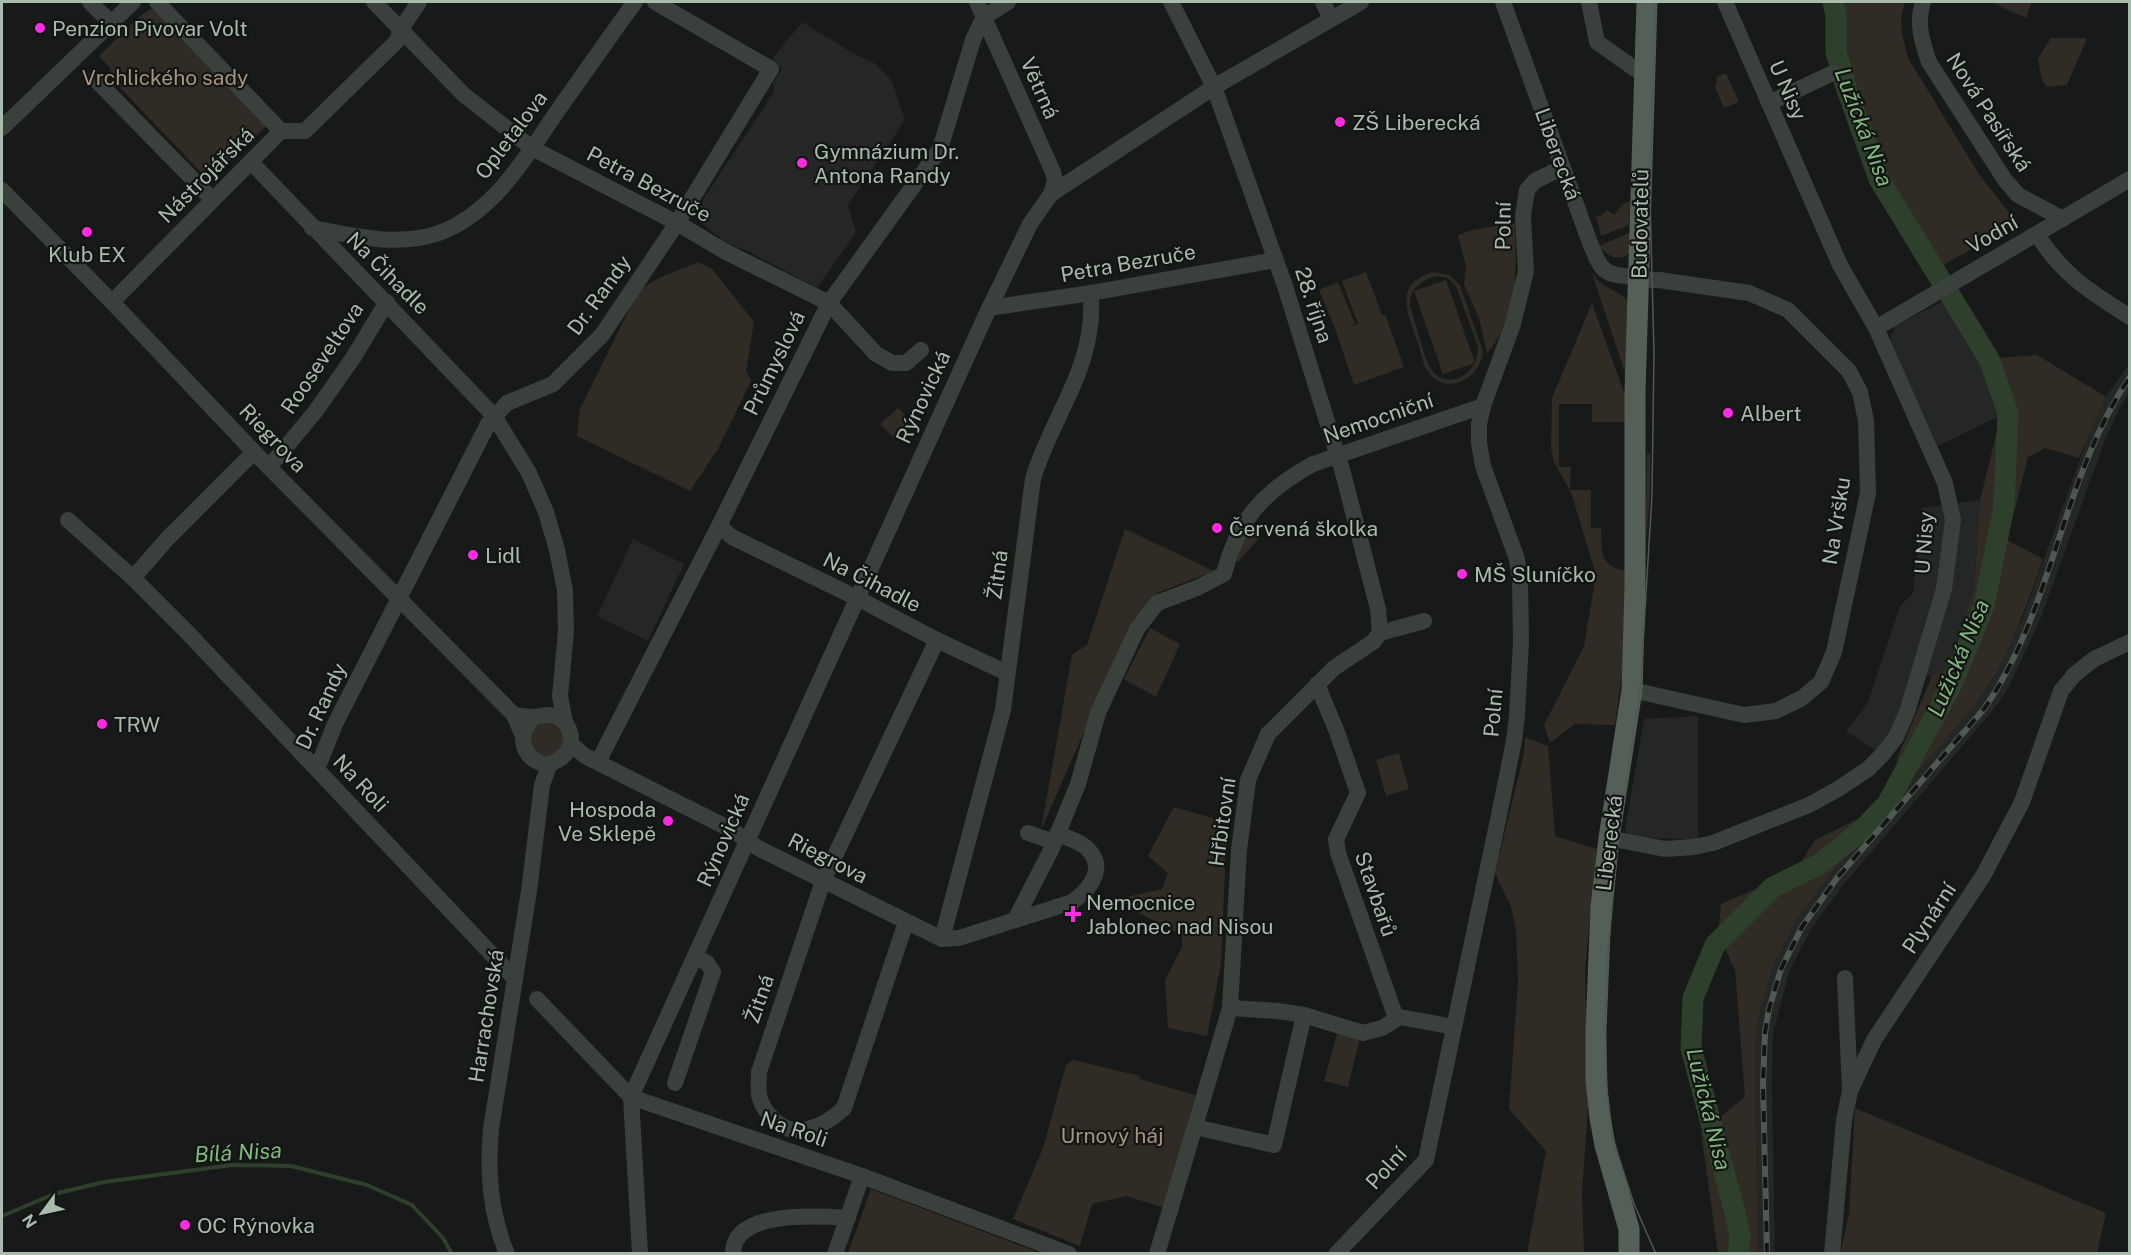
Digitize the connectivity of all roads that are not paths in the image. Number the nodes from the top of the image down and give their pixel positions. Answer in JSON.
{"nodes":[{"id":1,"x":90,"y":2,"type":"edge"},
{"id":2,"x":133,"y":2,"type":"edge"},
{"id":3,"x":157,"y":2,"type":"edge"},
{"id":4,"x":374,"y":2,"type":"edge"},
{"id":5,"x":419,"y":2,"type":"edge"},
{"id":6,"x":635,"y":2,"type":"edge"},
{"id":7,"x":655,"y":2,"type":"edge"},
{"id":8,"x":977,"y":2,"type":"edge"},
{"id":9,"x":1008,"y":2,"type":"edge"},
{"id":10,"x":1171,"y":2,"type":"edge"},
{"id":11,"x":1323,"y":2,"type":"edge"},
{"id":12,"x":1361,"y":2,"type":"edge"},
{"id":13,"x":1503,"y":2,"type":"edge"},
{"id":14,"x":1589,"y":2,"type":"edge"},
{"id":15,"x":1647,"y":2,"type":"edge"},
{"id":16,"x":1725,"y":2,"type":"edge"},
{"id":17,"x":1923,"y":2,"type":"edge"},
{"id":18,"x":984,"y":17,"type":"junction"},
{"id":19,"x":1331,"y":19,"type":"junction"},
{"id":20,"x":111,"y":23,"type":"junction"},
{"id":21,"x":401,"y":29,"type":"junction"},
{"id":22,"x":1644,"y":70,"type":"junction"},
{"id":23,"x":1833,"y":73,"type":"dead end"},
{"id":24,"x":95,"y":79,"type":"dead end"},
{"id":25,"x":1214,"y":87,"type":"junction"},
{"id":26,"x":1769,"y":103,"type":"junction"},
{"id":27,"x":2,"y":128,"type":"edge"},
{"id":28,"x":281,"y":131,"type":"junction"},
{"id":29,"x":532,"y":148,"type":"junction"},
{"id":30,"x":251,"y":162,"type":"junction"},
{"id":31,"x":1563,"y":167,"type":"junction"},
{"id":32,"x":2130,"y":179,"type":"edge"},
{"id":33,"x":2,"y":190,"type":"edge"},
{"id":34,"x":1051,"y":194,"type":"junction"},
{"id":35,"x":213,"y":200,"type":"junction"},
{"id":36,"x":2063,"y":219,"type":"junction"},
{"id":37,"x":677,"y":223,"type":"junction"},
{"id":38,"x":312,"y":228,"type":"junction"},
{"id":39,"x":2037,"y":234,"type":"junction"},
{"id":40,"x":1275,"y":260,"type":"junction"},
{"id":41,"x":1638,"y":277,"type":"junction"},
{"id":42,"x":1091,"y":293,"type":"junction"},
{"id":43,"x":112,"y":302,"type":"junction"},
{"id":44,"x":387,"y":302,"type":"junction"},
{"id":45,"x":829,"y":303,"type":"junction"},
{"id":46,"x":989,"y":308,"type":"junction"},
{"id":47,"x":2130,"y":317,"type":"edge"},
{"id":48,"x":1876,"y":328,"type":"junction"},
{"id":49,"x":921,"y":350,"type":"dead end"},
{"id":50,"x":1483,"y":406,"type":"junction"},
{"id":51,"x":494,"y":416,"type":"junction"},
{"id":52,"x":1636,"y":447,"type":"joint"},
{"id":53,"x":254,"y":452,"type":"junction"},
{"id":54,"x":1337,"y":456,"type":"junction"},
{"id":55,"x":1313,"y":464,"type":"junction"},
{"id":56,"x":270,"y":466,"type":"junction"},
{"id":57,"x":1272,"y":490,"type":"junction"},
{"id":58,"x":68,"y":520,"type":"dead end"},
{"id":59,"x":719,"y":526,"type":"junction"},
{"id":60,"x":133,"y":578,"type":"junction"},
{"id":61,"x":856,"y":598,"type":"junction"},
{"id":62,"x":398,"y":599,"type":"junction"},
{"id":63,"x":1424,"y":621,"type":"dead end"},
{"id":64,"x":1380,"y":633,"type":"junction"},
{"id":65,"x":937,"y":640,"type":"junction"},
{"id":66,"x":2130,"y":642,"type":"edge"},
{"id":67,"x":1006,"y":673,"type":"junction"},
{"id":68,"x":1317,"y":684,"type":"junction"},
{"id":69,"x":1632,"y":690,"type":"junction"},
{"id":70,"x":560,"y":696,"type":"junction"},
{"id":71,"x":514,"y":715,"type":"junction"},
{"id":72,"x":539,"y":716,"type":"junction"},
{"id":73,"x":565,"y":722,"type":"junction"},
{"id":74,"x":523,"y":736,"type":"junction"},
{"id":75,"x":555,"y":756,"type":"junction"},
{"id":76,"x":591,"y":759,"type":"junction"},
{"id":77,"x":317,"y":769,"type":"junction"},
{"id":78,"x":1028,"y":833,"type":"dead end"},
{"id":79,"x":1055,"y":838,"type":"junction"},
{"id":80,"x":1609,"y":838,"type":"junction"},
{"id":81,"x":747,"y":841,"type":"junction"},
{"id":82,"x":823,"y":881,"type":"junction"},
{"id":83,"x":996,"y":914,"type":"dead end"},
{"id":84,"x":1015,"y":920,"type":"junction"},
{"id":85,"x":906,"y":922,"type":"junction"},
{"id":86,"x":982,"y":930,"type":"junction"},
{"id":87,"x":942,"y":939,"type":"junction"},
{"id":88,"x":695,"y":957,"type":"junction"},
{"id":89,"x":1845,"y":978,"type":"dead end"},
{"id":90,"x":515,"y":979,"type":"junction"},
{"id":91,"x":537,"y":999,"type":"dead end"},
{"id":92,"x":1230,"y":1008,"type":"junction"},
{"id":93,"x":1304,"y":1015,"type":"junction"},
{"id":94,"x":1395,"y":1018,"type":"junction"},
{"id":95,"x":1454,"y":1027,"type":"junction"},
{"id":96,"x":675,"y":1083,"type":"dead end"},
{"id":97,"x":1850,"y":1090,"type":"junction"},
{"id":98,"x":631,"y":1097,"type":"junction"},
{"id":99,"x":1196,"y":1127,"type":"junction"},
{"id":100,"x":862,"y":1176,"type":"junction"},
{"id":101,"x":848,"y":1218,"type":"junction"},
{"id":102,"x":1632,"y":1248,"type":"edge"},
{"id":103,"x":507,"y":1254,"type":"edge"},
{"id":104,"x":640,"y":1254,"type":"edge"},
{"id":105,"x":733,"y":1254,"type":"edge"},
{"id":106,"x":835,"y":1254,"type":"edge"},
{"id":107,"x":1069,"y":1254,"type":"edge"},
{"id":108,"x":1157,"y":1254,"type":"edge"},
{"id":109,"x":1336,"y":1254,"type":"edge"},
{"id":110,"x":1832,"y":1254,"type":"edge"}],
"edges":[{"from":1,"to":20,"type":"street"},
{"from":2,"to":20,"type":"street"},
{"from":3,"to":28,"type":"street","name":"Nástrojářská"},
{"from":4,"to":21,"type":"street","name":"Petra Bezruče"},
{"from":5,"to":21,"type":"street"},
{"from":6,"to":29,"type":"street","name":"Opletalova"},
{"from":7,"to":37,"type":"street","name":"Dr. Randy"},
{"from":8,"to":18,"type":"street","name":"Větrná"},
{"from":9,"to":18,"type":"street"},
{"from":10,"to":25,"type":"street","name":"28. října"},
{"from":11,"to":19,"type":"street"},
{"from":12,"to":19,"type":"street","name":"Rýnovická"},
{"from":13,"to":31,"type":"street","name":"Liberecká"},
{"from":14,"to":22,"type":"street"},
{"from":15,"to":22,"type":"main road","name":"Budovatelů"},
{"from":16,"to":26,"type":"street","name":"U Nisy"},
{"from":17,"to":36,"type":"street","name":"Nová Pasířská"},
{"from":18,"to":34,"type":"street","name":"Větrná"},
{"from":18,"to":45,"type":"street","name":"Průmyslová"},
{"from":19,"to":25,"type":"street","name":"Rýnovická"},
{"from":20,"to":27,"type":"street"},
{"from":21,"to":28,"type":"street"},
{"from":21,"to":29,"type":"street","name":"Petra Bezruče"},
{"from":22,"to":41,"type":"main road","name":"Budovatelů"},
{"from":23,"to":26,"type":"street"},
{"from":24,"to":35,"type":"street"},
{"from":25,"to":34,"type":"street","name":"Rýnovická"},
{"from":25,"to":40,"type":"street","name":"28. října"},
{"from":26,"to":48,"type":"street","name":"U Nisy"},
{"from":28,"to":30,"type":"street","name":"Nástrojářská"},
{"from":29,"to":37,"type":"street","name":"Petra Bezruče"},
{"from":29,"to":38,"type":"street","name":"Opletalova"},
{"from":30,"to":35,"type":"street","name":"Nástrojářská"},
{"from":30,"to":38,"type":"street","name":"Na Čihadle"},
{"from":31,"to":41,"type":"street","name":"Liberecká"},
{"from":31,"to":50,"type":"street","name":"Polní"},
{"from":32,"to":36,"type":"street","name":"Vodní"},
{"from":33,"to":43,"type":"street","name":"Riegrova"},
{"from":34,"to":46,"type":"street","name":"Rýnovická"},
{"from":35,"to":43,"type":"street","name":"Nástrojářská"},
{"from":36,"to":39,"type":"street","name":"Vodní"},
{"from":37,"to":45,"type":"street","name":"Petra Bezruče"},
{"from":37,"to":51,"type":"street","name":"Dr. Randy"},
{"from":38,"to":44,"type":"street","name":"Na Čihadle"},
{"from":39,"to":47,"type":"street"},
{"from":39,"to":48,"type":"street","name":"Vodní"},
{"from":40,"to":42,"type":"street","name":"Petra Bezruče"},
{"from":40,"to":54,"type":"street","name":"28. října"},
{"from":41,"to":52,"type":"main road","name":"Budovatelů"},
{"from":41,"to":69,"type":"street","name":"Na Vršku"},
{"from":42,"to":46,"type":"street","name":"Petra Bezruče"},
{"from":42,"to":67,"type":"street","name":"Žitná"},
{"from":43,"to":53,"type":"street","name":"Riegrova"},
{"from":44,"to":51,"type":"street","name":"Na Čihadle"},
{"from":44,"to":56,"type":"street","name":"Rooseveltova"},
{"from":45,"to":49,"type":"street","name":"Petra Bezruče"},
{"from":45,"to":59,"type":"street","name":"Průmyslová"},
{"from":46,"to":61,"type":"street","name":"Rýnovická"},
{"from":48,"to":80,"type":"street","name":"U Nisy"},
{"from":50,"to":54,"type":"street","name":"Nemocniční"},
{"from":50,"to":95,"type":"street","name":"Polní"},
{"from":51,"to":62,"type":"street","name":"Dr. Randy"},
{"from":51,"to":70,"type":"street"},
{"from":52,"to":69,"type":"main road","name":"Liberecká"},
{"from":53,"to":56,"type":"street","name":"Riegrova"},
{"from":53,"to":60,"type":"street"},
{"from":54,"to":55,"type":"street","name":"Nemocniční"},
{"from":54,"to":64,"type":"street","name":"28. října"},
{"from":55,"to":57,"type":"street","name":"Nemocniční"},
{"from":55,"to":57,"type":"street"},
{"from":56,"to":62,"type":"street","name":"Riegrova"},
{"from":57,"to":79,"type":"street"},
{"from":58,"to":60,"type":"street","name":"Na Roli"},
{"from":59,"to":61,"type":"street","name":"Na Čihadle"},
{"from":59,"to":76,"type":"street","name":"Průmyslová"},
{"from":60,"to":77,"type":"street","name":"Na Roli"},
{"from":61,"to":65,"type":"street","name":"Na Čihadle"},
{"from":61,"to":81,"type":"street","name":"Rýnovická"},
{"from":62,"to":71,"type":"street","name":"Riegrova"},
{"from":62,"to":77,"type":"street","name":"Dr. Randy"},
{"from":63,"to":64,"type":"street","name":"Hřbitovní"},
{"from":64,"to":68,"type":"street","name":"Hřbitovní"},
{"from":65,"to":67,"type":"street","name":"Na Čihadle"},
{"from":65,"to":82,"type":"street","name":"Žitná"},
{"from":66,"to":97,"type":"street","name":"Plynární"},
{"from":67,"to":87,"type":"street","name":"Žitná"},
{"from":68,"to":92,"type":"street","name":"Hřbitovní"},
{"from":68,"to":94,"type":"street","name":"Stavbařů"},
{"from":69,"to":80,"type":"main road","name":"Liberecká"},
{"from":70,"to":72,"type":"street"},
{"from":70,"to":73,"type":"street"},
{"from":71,"to":72,"type":"street"},
{"from":71,"to":74,"type":"street","name":"Riegrova"},
{"from":72,"to":73,"type":"street"},
{"from":72,"to":74,"type":"street"},
{"from":73,"to":75,"type":"street"},
{"from":74,"to":75,"type":"street","name":"Riegrova"},
{"from":75,"to":76,"type":"street","name":"Riegrova"},
{"from":75,"to":90,"type":"street","name":"Harrachovská"},
{"from":76,"to":81,"type":"street","name":"Riegrova"},
{"from":77,"to":90,"type":"street","name":"Na Roli"},
{"from":78,"to":79,"type":"street"},
{"from":79,"to":84,"type":"street"},
{"from":79,"to":84,"type":"street"},
{"from":80,"to":102,"type":"main road","name":"Liberecká"},
{"from":81,"to":82,"type":"street","name":"Riegrova"},
{"from":81,"to":88,"type":"street","name":"Rýnovická"},
{"from":82,"to":85,"type":"street","name":"Riegrova"},
{"from":82,"to":85,"type":"street","name":"Žitná"},
{"from":83,"to":86,"type":"street"},
{"from":84,"to":86,"type":"street"},
{"from":85,"to":87,"type":"street","name":"Riegrova"},
{"from":86,"to":87,"type":"street"},
{"from":88,"to":96,"type":"street"},
{"from":88,"to":98,"type":"street","name":"Rýnovická"},
{"from":89,"to":97,"type":"street"},
{"from":90,"to":103,"type":"street","name":"Harrachovská"},
{"from":91,"to":98,"type":"street","name":"Na Roli"},
{"from":92,"to":93,"type":"street"},
{"from":92,"to":99,"type":"street","name":"Hřbitovní"},
{"from":93,"to":94,"type":"street"},
{"from":93,"to":99,"type":"street"},
{"from":94,"to":95,"type":"street"},
{"from":95,"to":109,"type":"street","name":"Polní"},
{"from":97,"to":110,"type":"street","name":"Plynární"},
{"from":98,"to":100,"type":"street","name":"Na Roli"},
{"from":98,"to":104,"type":"street","name":"Rýnovická"},
{"from":99,"to":108,"type":"street","name":"Hřbitovní"},
{"from":100,"to":101,"type":"street"},
{"from":100,"to":107,"type":"street","name":"Na Roli"},
{"from":101,"to":105,"type":"street"},
{"from":101,"to":106,"type":"street"}]}
